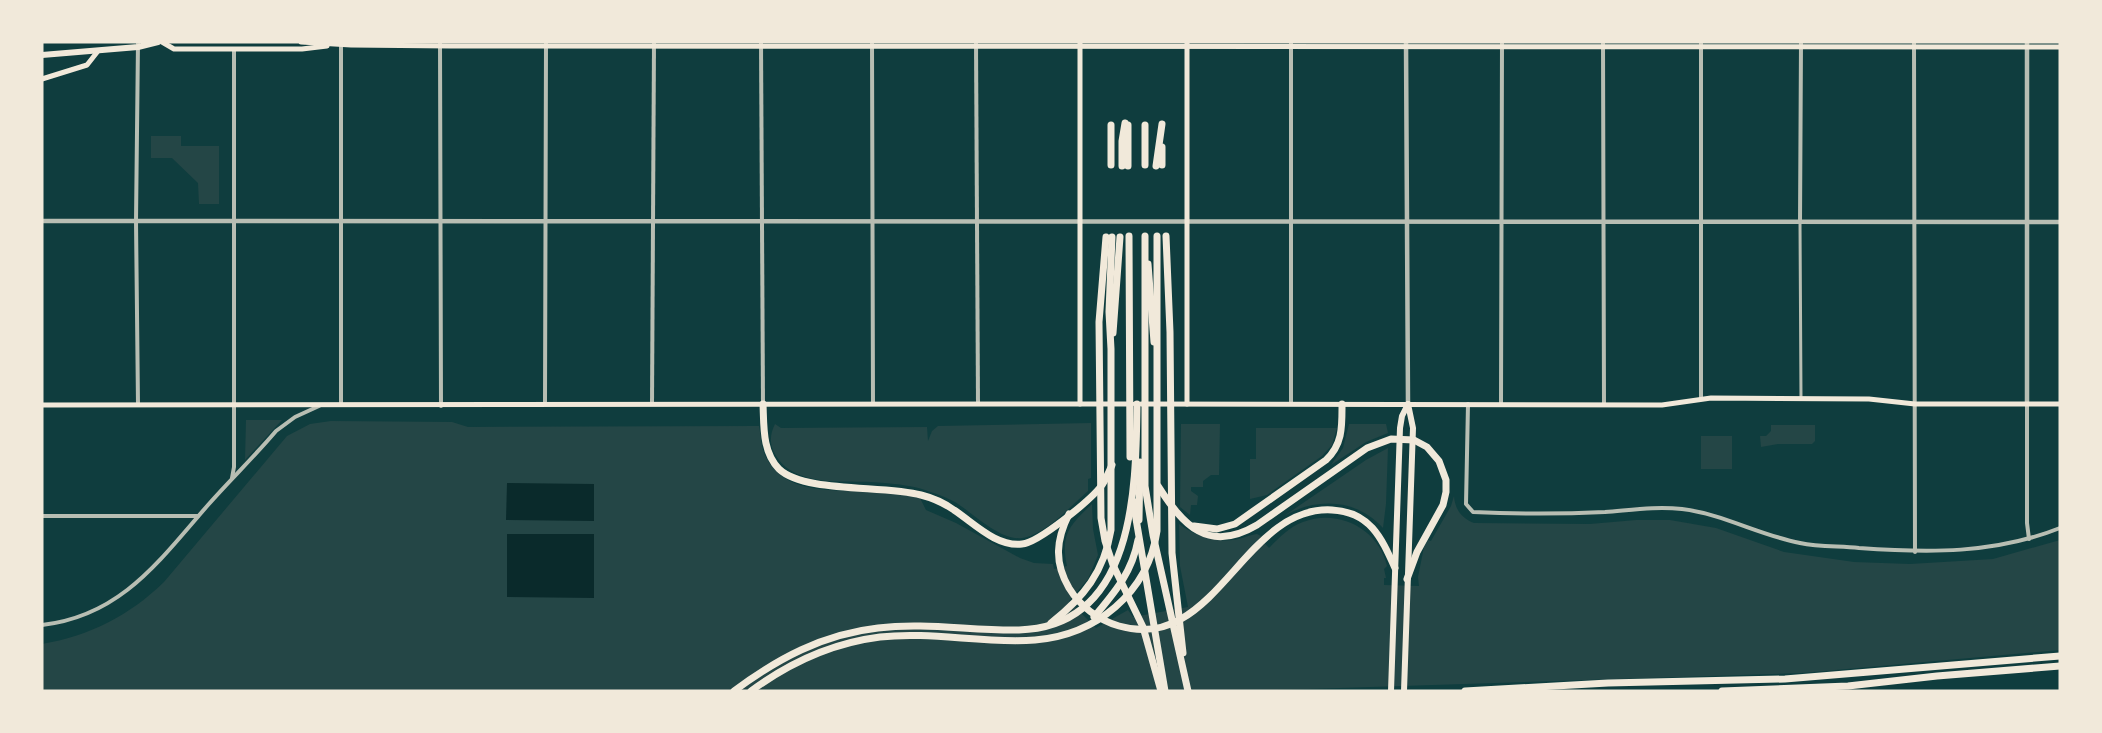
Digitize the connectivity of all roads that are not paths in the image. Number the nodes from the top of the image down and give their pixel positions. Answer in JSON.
{"nodes":[{"id":1,"x":160,"y":42,"type":"edge"},
{"id":2,"x":301,"y":42,"type":"edge"},
{"id":3,"x":341,"y":43,"type":"edge"},
{"id":4,"x":138,"y":44,"type":"edge"},
{"id":5,"x":440,"y":44,"type":"edge"},
{"id":6,"x":546,"y":44,"type":"edge"},
{"id":7,"x":654,"y":44,"type":"edge"},
{"id":8,"x":761,"y":44,"type":"edge"},
{"id":9,"x":873,"y":44,"type":"edge"},
{"id":10,"x":976,"y":44,"type":"edge"},
{"id":11,"x":1080,"y":44,"type":"edge"},
{"id":12,"x":1187,"y":44,"type":"edge"},
{"id":13,"x":1291,"y":44,"type":"edge"},
{"id":14,"x":1406,"y":44,"type":"edge"},
{"id":15,"x":1502,"y":44,"type":"edge"},
{"id":16,"x":1603,"y":44,"type":"edge"},
{"id":17,"x":1701,"y":44,"type":"edge"},
{"id":18,"x":1801,"y":44,"type":"edge"},
{"id":19,"x":1914,"y":44,"type":"edge"},
{"id":20,"x":2027,"y":44,"type":"edge"},
{"id":21,"x":2060,"y":46,"type":"edge"},
{"id":22,"x":234,"y":50,"type":"junction"},
{"id":23,"x":98,"y":51,"type":"junction"},
{"id":24,"x":42,"y":54,"type":"edge"},
{"id":25,"x":42,"y":79,"type":"edge"},
{"id":26,"x":1126,"y":123,"type":"dead end"},
{"id":27,"x":1162,"y":124,"type":"dead end"},
{"id":28,"x":1111,"y":125,"type":"dead end"},
{"id":29,"x":1145,"y":125,"type":"dead end"},
{"id":30,"x":1111,"y":165,"type":"dead end"},
{"id":31,"x":1145,"y":165,"type":"dead end"},
{"id":32,"x":1159,"y":165,"type":"dead end"},
{"id":33,"x":1125,"y":166,"type":"dead end"},
{"id":34,"x":233,"y":220,"type":"junction"},
{"id":35,"x":341,"y":220,"type":"junction"},
{"id":36,"x":441,"y":220,"type":"junction"},
{"id":37,"x":42,"y":221,"type":"edge"},
{"id":38,"x":136,"y":221,"type":"junction"},
{"id":39,"x":546,"y":221,"type":"junction"},
{"id":40,"x":654,"y":221,"type":"junction"},
{"id":41,"x":761,"y":221,"type":"junction"},
{"id":42,"x":1187,"y":221,"type":"junction"},
{"id":43,"x":1290,"y":221,"type":"junction"},
{"id":44,"x":873,"y":222,"type":"junction"},
{"id":45,"x":976,"y":222,"type":"junction"},
{"id":46,"x":1080,"y":222,"type":"junction"},
{"id":47,"x":1407,"y":222,"type":"junction"},
{"id":48,"x":1502,"y":222,"type":"junction"},
{"id":49,"x":1603,"y":222,"type":"junction"},
{"id":50,"x":1701,"y":222,"type":"junction"},
{"id":51,"x":1800,"y":222,"type":"junction"},
{"id":52,"x":1914,"y":222,"type":"junction"},
{"id":53,"x":2027,"y":222,"type":"junction"},
{"id":54,"x":2060,"y":222,"type":"edge"},
{"id":55,"x":1129,"y":236,"type":"dead end"},
{"id":56,"x":1166,"y":236,"type":"dead end"},
{"id":57,"x":1120,"y":237,"type":"dead end"},
{"id":58,"x":1157,"y":237,"type":"dead end"},
{"id":59,"x":1112,"y":349,"type":"junction"},
{"id":60,"x":1156,"y":363,"type":"junction"},
{"id":61,"x":1802,"y":398,"type":"junction"},
{"id":62,"x":1701,"y":399,"type":"junction"},
{"id":63,"x":545,"y":404,"type":"junction"},
{"id":64,"x":652,"y":404,"type":"junction"},
{"id":65,"x":763,"y":404,"type":"junction"},
{"id":66,"x":873,"y":404,"type":"junction"},
{"id":67,"x":978,"y":404,"type":"junction"},
{"id":68,"x":1080,"y":404,"type":"junction"},
{"id":69,"x":1137,"y":404,"type":"junction"},
{"id":70,"x":1187,"y":404,"type":"junction"},
{"id":71,"x":1291,"y":404,"type":"junction"},
{"id":72,"x":1342,"y":404,"type":"junction"},
{"id":73,"x":1408,"y":404,"type":"junction"},
{"id":74,"x":1468,"y":404,"type":"junction"},
{"id":75,"x":1502,"y":404,"type":"junction"},
{"id":76,"x":1915,"y":404,"type":"junction"},
{"id":77,"x":2027,"y":404,"type":"junction"},
{"id":78,"x":2060,"y":404,"type":"edge"},
{"id":79,"x":42,"y":405,"type":"edge"},
{"id":80,"x":138,"y":405,"type":"junction"},
{"id":81,"x":234,"y":405,"type":"junction"},
{"id":82,"x":321,"y":405,"type":"junction"},
{"id":83,"x":340,"y":405,"type":"junction"},
{"id":84,"x":1604,"y":405,"type":"junction"},
{"id":85,"x":441,"y":406,"type":"junction"},
{"id":86,"x":1137,"y":439,"type":"junction"},
{"id":87,"x":1112,"y":465,"type":"junction"},
{"id":88,"x":232,"y":478,"type":"junction"},
{"id":89,"x":1156,"y":483,"type":"junction"},
{"id":90,"x":1069,"y":514,"type":"junction"},
{"id":91,"x":42,"y":516,"type":"edge"},
{"id":92,"x":199,"y":516,"type":"junction"},
{"id":93,"x":1189,"y":525,"type":"junction"},
{"id":94,"x":2060,"y":528,"type":"edge"},
{"id":95,"x":2029,"y":539,"type":"junction"},
{"id":96,"x":1915,"y":552,"type":"junction"},
{"id":97,"x":1395,"y":568,"type":"junction"},
{"id":98,"x":1407,"y":579,"type":"junction"},
{"id":99,"x":1076,"y":608,"type":"junction"},
{"id":100,"x":1088,"y":624,"type":"junction"},
{"id":101,"x":42,"y":625,"type":"edge"},
{"id":102,"x":2060,"y":656,"type":"edge"},
{"id":103,"x":2060,"y":666,"type":"edge"},
{"id":104,"x":734,"y":691,"type":"edge"},
{"id":105,"x":751,"y":691,"type":"edge"},
{"id":106,"x":1163,"y":691,"type":"edge"},
{"id":107,"x":1189,"y":691,"type":"edge"},
{"id":108,"x":1391,"y":691,"type":"edge"},
{"id":109,"x":1404,"y":691,"type":"edge"},
{"id":110,"x":1465,"y":691,"type":"edge"},
{"id":111,"x":1722,"y":691,"type":"edge"}],
"edges":[{"from":1,"to":4,"type":"main road"},
{"from":1,"to":22,"type":"main road"},
{"from":2,"to":3,"type":"main road"},
{"from":3,"to":5,"type":"main road"},
{"from":3,"to":22,"type":"main road"},
{"from":3,"to":35,"type":"street"},
{"from":4,"to":23,"type":"main road"},
{"from":4,"to":38,"type":"street"},
{"from":5,"to":6,"type":"main road"},
{"from":5,"to":36,"type":"street"},
{"from":6,"to":7,"type":"main road"},
{"from":6,"to":39,"type":"street"},
{"from":7,"to":8,"type":"main road"},
{"from":7,"to":40,"type":"street"},
{"from":8,"to":9,"type":"main road"},
{"from":8,"to":41,"type":"street"},
{"from":9,"to":10,"type":"main road"},
{"from":9,"to":44,"type":"street"},
{"from":10,"to":11,"type":"main road"},
{"from":10,"to":45,"type":"street"},
{"from":11,"to":12,"type":"main road"},
{"from":11,"to":46,"type":"main road"},
{"from":12,"to":13,"type":"main road"},
{"from":12,"to":42,"type":"main road"},
{"from":13,"to":14,"type":"main road"},
{"from":13,"to":43,"type":"street"},
{"from":14,"to":15,"type":"main road"},
{"from":14,"to":47,"type":"street"},
{"from":15,"to":16,"type":"main road"},
{"from":15,"to":48,"type":"street"},
{"from":16,"to":17,"type":"main road"},
{"from":16,"to":49,"type":"street"},
{"from":17,"to":18,"type":"main road"},
{"from":17,"to":50,"type":"street"},
{"from":18,"to":19,"type":"main road"},
{"from":18,"to":51,"type":"street"},
{"from":19,"to":20,"type":"main road"},
{"from":19,"to":52,"type":"street"},
{"from":20,"to":21,"type":"main road"},
{"from":20,"to":53,"type":"street"},
{"from":22,"to":34,"type":"street"},
{"from":23,"to":24,"type":"main road"},
{"from":23,"to":25,"type":"main road"},
{"from":26,"to":33,"type":"highway"},
{"from":27,"to":32,"type":"highway"},
{"from":28,"to":30,"type":"highway"},
{"from":29,"to":31,"type":"highway"},
{"from":34,"to":35,"type":"street"},
{"from":34,"to":38,"type":"street"},
{"from":34,"to":81,"type":"street"},
{"from":35,"to":36,"type":"street"},
{"from":35,"to":83,"type":"street"},
{"from":36,"to":39,"type":"street"},
{"from":36,"to":85,"type":"street"},
{"from":37,"to":38,"type":"street"},
{"from":38,"to":80,"type":"street"},
{"from":39,"to":40,"type":"street"},
{"from":39,"to":63,"type":"street"},
{"from":40,"to":41,"type":"street"},
{"from":40,"to":64,"type":"street"},
{"from":41,"to":44,"type":"street"},
{"from":41,"to":65,"type":"street"},
{"from":42,"to":43,"type":"street"},
{"from":42,"to":46,"type":"street"},
{"from":42,"to":70,"type":"main road"},
{"from":43,"to":47,"type":"street"},
{"from":43,"to":71,"type":"street"},
{"from":44,"to":45,"type":"street"},
{"from":44,"to":66,"type":"street"},
{"from":45,"to":46,"type":"street"},
{"from":45,"to":67,"type":"street"},
{"from":46,"to":68,"type":"main road"},
{"from":47,"to":48,"type":"street"},
{"from":47,"to":73,"type":"street"},
{"from":48,"to":49,"type":"street"},
{"from":48,"to":75,"type":"street"},
{"from":49,"to":50,"type":"street"},
{"from":49,"to":84,"type":"street"},
{"from":50,"to":51,"type":"street"},
{"from":50,"to":62,"type":"street"},
{"from":51,"to":52,"type":"street"},
{"from":51,"to":61,"type":"street"},
{"from":52,"to":53,"type":"street"},
{"from":52,"to":76,"type":"street"},
{"from":53,"to":54,"type":"street"},
{"from":53,"to":77,"type":"street"},
{"from":55,"to":106,"type":"highway"},
{"from":56,"to":107,"type":"highway"},
{"from":57,"to":59,"type":"highway"},
{"from":58,"to":60,"type":"highway"},
{"from":59,"to":87,"type":"highway"},
{"from":59,"to":106,"type":"highway"},
{"from":60,"to":89,"type":"highway"},
{"from":60,"to":107,"type":"highway"},
{"from":61,"to":62,"type":"main road"},
{"from":61,"to":76,"type":"main road"},
{"from":62,"to":84,"type":"main road"},
{"from":63,"to":64,"type":"main road"},
{"from":63,"to":85,"type":"main road"},
{"from":64,"to":65,"type":"main road"},
{"from":65,"to":66,"type":"main road"},
{"from":65,"to":90,"type":"highway"},
{"from":66,"to":67,"type":"main road"},
{"from":67,"to":68,"type":"main road"},
{"from":68,"to":69,"type":"main road"},
{"from":69,"to":70,"type":"main road"},
{"from":69,"to":86,"type":"highway"},
{"from":70,"to":71,"type":"main road"},
{"from":71,"to":72,"type":"main road"},
{"from":72,"to":73,"type":"main road"},
{"from":72,"to":93,"type":"highway"},
{"from":73,"to":74,"type":"main road"},
{"from":73,"to":97,"type":"main road"},
{"from":73,"to":98,"type":"main road"},
{"from":74,"to":75,"type":"main road"},
{"from":74,"to":96,"type":"street"},
{"from":75,"to":84,"type":"main road"},
{"from":76,"to":77,"type":"main road"},
{"from":76,"to":96,"type":"street"},
{"from":77,"to":78,"type":"main road"},
{"from":77,"to":95,"type":"street"},
{"from":79,"to":80,"type":"main road"},
{"from":80,"to":81,"type":"main road"},
{"from":81,"to":82,"type":"main road"},
{"from":81,"to":88,"type":"street"},
{"from":82,"to":83,"type":"main road"},
{"from":82,"to":88,"type":"street"},
{"from":83,"to":85,"type":"main road"},
{"from":86,"to":99,"type":"highway"},
{"from":86,"to":100,"type":"highway"},
{"from":87,"to":90,"type":"highway"},
{"from":87,"to":99,"type":"highway"},
{"from":88,"to":92,"type":"street"},
{"from":89,"to":93,"type":"highway"},
{"from":89,"to":100,"type":"highway"},
{"from":90,"to":97,"type":"highway"},
{"from":91,"to":92,"type":"street"},
{"from":92,"to":101,"type":"street"},
{"from":93,"to":98,"type":"highway"},
{"from":94,"to":95,"type":"street"},
{"from":95,"to":96,"type":"street"},
{"from":97,"to":108,"type":"main road"},
{"from":98,"to":109,"type":"main road"},
{"from":99,"to":104,"type":"highway"},
{"from":100,"to":105,"type":"highway"},
{"from":102,"to":110,"type":"highway"},
{"from":103,"to":111,"type":"highway"}]}
